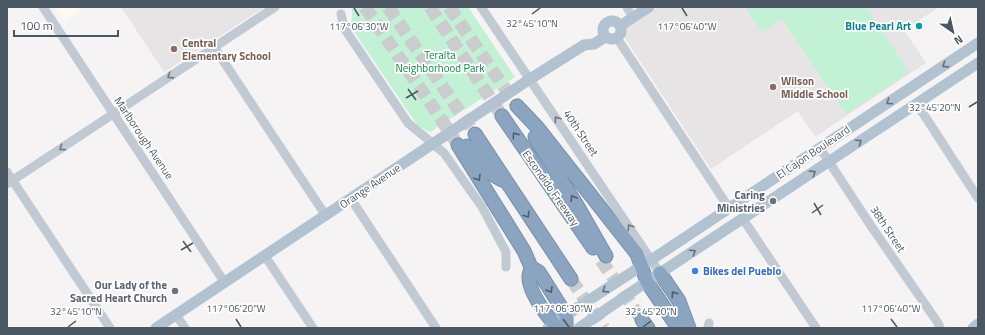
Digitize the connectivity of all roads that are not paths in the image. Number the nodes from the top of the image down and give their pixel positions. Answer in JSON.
{"nodes":[{"id":1,"x":43,"y":7,"type":"edge"},
{"id":2,"x":275,"y":7,"type":"edge"},
{"id":3,"x":481,"y":7,"type":"edge"},
{"id":4,"x":649,"y":7,"type":"edge"},
{"id":5,"x":630,"y":8,"type":"edge"},
{"id":6,"x":342,"y":14,"type":"dead end"},
{"id":7,"x":618,"y":24,"type":"junction"},
{"id":8,"x":603,"y":33,"type":"junction"},
{"id":9,"x":617,"y":38,"type":"junction"},
{"id":10,"x":978,"y":43,"type":"edge"},
{"id":11,"x":214,"y":47,"type":"junction"},
{"id":12,"x":978,"y":63,"type":"edge"},
{"id":13,"x":530,"y":79,"type":"junction"},
{"id":14,"x":917,"y":104,"type":"junction"},
{"id":15,"x":113,"y":114,"type":"junction"},
{"id":16,"x":502,"y":116,"type":"tunnel mouth"},
{"id":17,"x":474,"y":134,"type":"tunnel mouth"},
{"id":18,"x":433,"y":144,"type":"junction"},
{"id":19,"x":820,"y":148,"type":"junction"},
{"id":20,"x":829,"y":162,"type":"junction"},
{"id":21,"x":9,"y":179,"type":"edge"},
{"id":22,"x":505,"y":182,"type":"junction"},
{"id":23,"x":978,"y":198,"type":"edge"},
{"id":24,"x":351,"y":199,"type":"junction"},
{"id":25,"x":729,"y":208,"type":"junction"},
{"id":26,"x":326,"y":216,"type":"junction"},
{"id":27,"x":743,"y":219,"type":"junction"},
{"id":28,"x":265,"y":256,"type":"junction"},
{"id":29,"x":646,"y":263,"type":"junction"},
{"id":30,"x":506,"y":267,"type":"dead end"},
{"id":31,"x":660,"y":273,"type":"junction"},
{"id":32,"x":571,"y":279,"type":"tunnel mouth"},
{"id":33,"x":225,"y":282,"type":"junction"},
{"id":34,"x":647,"y":282,"type":"junction"},
{"id":35,"x":176,"y":315,"type":"junction"},
{"id":36,"x":559,"y":324,"type":"edge"},
{"id":37,"x":941,"y":326,"type":"edge"},
{"id":38,"x":110,"y":328,"type":"edge"},
{"id":39,"x":156,"y":328,"type":"edge"},
{"id":40,"x":185,"y":328,"type":"edge"},
{"id":41,"x":313,"y":328,"type":"edge"},
{"id":42,"x":436,"y":328,"type":"edge"},
{"id":43,"x":579,"y":328,"type":"edge"},
{"id":44,"x":678,"y":328,"type":"edge"},
{"id":45,"x":689,"y":328,"type":"edge"},
{"id":46,"x":816,"y":328,"type":"edge"}],
"edges":[{"from":1,"to":15,"type":"street","name":"Marlborough Avenue"},
{"from":2,"to":11,"type":"street"},
{"from":3,"to":13,"type":"street","name":"40th Street"},
{"from":4,"to":7,"type":"main road"},
{"from":5,"to":7,"type":"main road"},
{"from":6,"to":18,"type":"street"},
{"from":7,"to":8,"type":"main road"},
{"from":7,"to":9,"type":"main road"},
{"from":8,"to":9,"type":"main road"},
{"from":8,"to":13,"type":"main road","name":"Orange Avenue"},
{"from":9,"to":25,"type":"street"},
{"from":10,"to":19,"type":"main road","name":"El Cajon Boulevard","one_way":true},
{"from":11,"to":15,"type":"street","one_way":true},
{"from":11,"to":26,"type":"street"},
{"from":12,"to":14,"type":"main road","name":"El Cajon Boulevard"},
{"from":13,"to":18,"type":"main road","name":"Orange Avenue"},
{"from":29,"to":13,"type":"street","name":"40th Street","one_way":true},
{"from":20,"to":14,"type":"main road","name":"El Cajon Boulevard","one_way":true},
{"from":14,"to":23,"type":"street"},
{"from":15,"to":21,"type":"street","one_way":true},
{"from":15,"to":33,"type":"street","name":"Marlborough Avenue"},
{"from":16,"to":29,"type":"highway","name":"Escondido Freeway"},
{"from":17,"to":22,"type":"highway"},
{"from":18,"to":24,"type":"main road","name":"Orange Avenue"},
{"from":18,"to":30,"type":"street"},
{"from":19,"to":20,"type":"street","name":"38th Street"},
{"from":19,"to":25,"type":"main road","name":"El Cajon Boulevard"},
{"from":27,"to":20,"type":"main road","name":"El Cajon Boulevard","one_way":true},
{"from":20,"to":37,"type":"street","name":"38th Street"},
{"from":21,"to":38,"type":"street"},
{"from":22,"to":32,"type":"highway","one_way":true},
{"from":22,"to":36,"type":"highway","one_way":true},
{"from":24,"to":26,"type":"main road","name":"Orange Avenue"},
{"from":24,"to":42,"type":"street"},
{"from":25,"to":29,"type":"main road","name":"El Cajon Boulevard"},
{"from":26,"to":28,"type":"main road","name":"Orange Avenue"},
{"from":31,"to":27,"type":"main road","name":"El Cajon Boulevard","one_way":true},
{"from":27,"to":46,"type":"street"},
{"from":28,"to":33,"type":"main road","name":"Orange Avenue"},
{"from":28,"to":41,"type":"street"},
{"from":29,"to":31,"type":"street","name":"40th Street"},
{"from":29,"to":34,"type":"highway"},
{"from":29,"to":36,"type":"main road","name":"El Cajon Boulevard","one_way":true},
{"from":31,"to":34,"type":"main road","name":"El Cajon Boulevard"},
{"from":45,"to":31,"type":"highway","one_way":true},
{"from":33,"to":35,"type":"main road","name":"Orange Avenue"},
{"from":34,"to":43,"type":"main road","name":"El Cajon Boulevard"},
{"from":34,"to":44,"type":"highway"},
{"from":35,"to":39,"type":"main road","name":"Orange Avenue"},
{"from":35,"to":40,"type":"street"}]}
